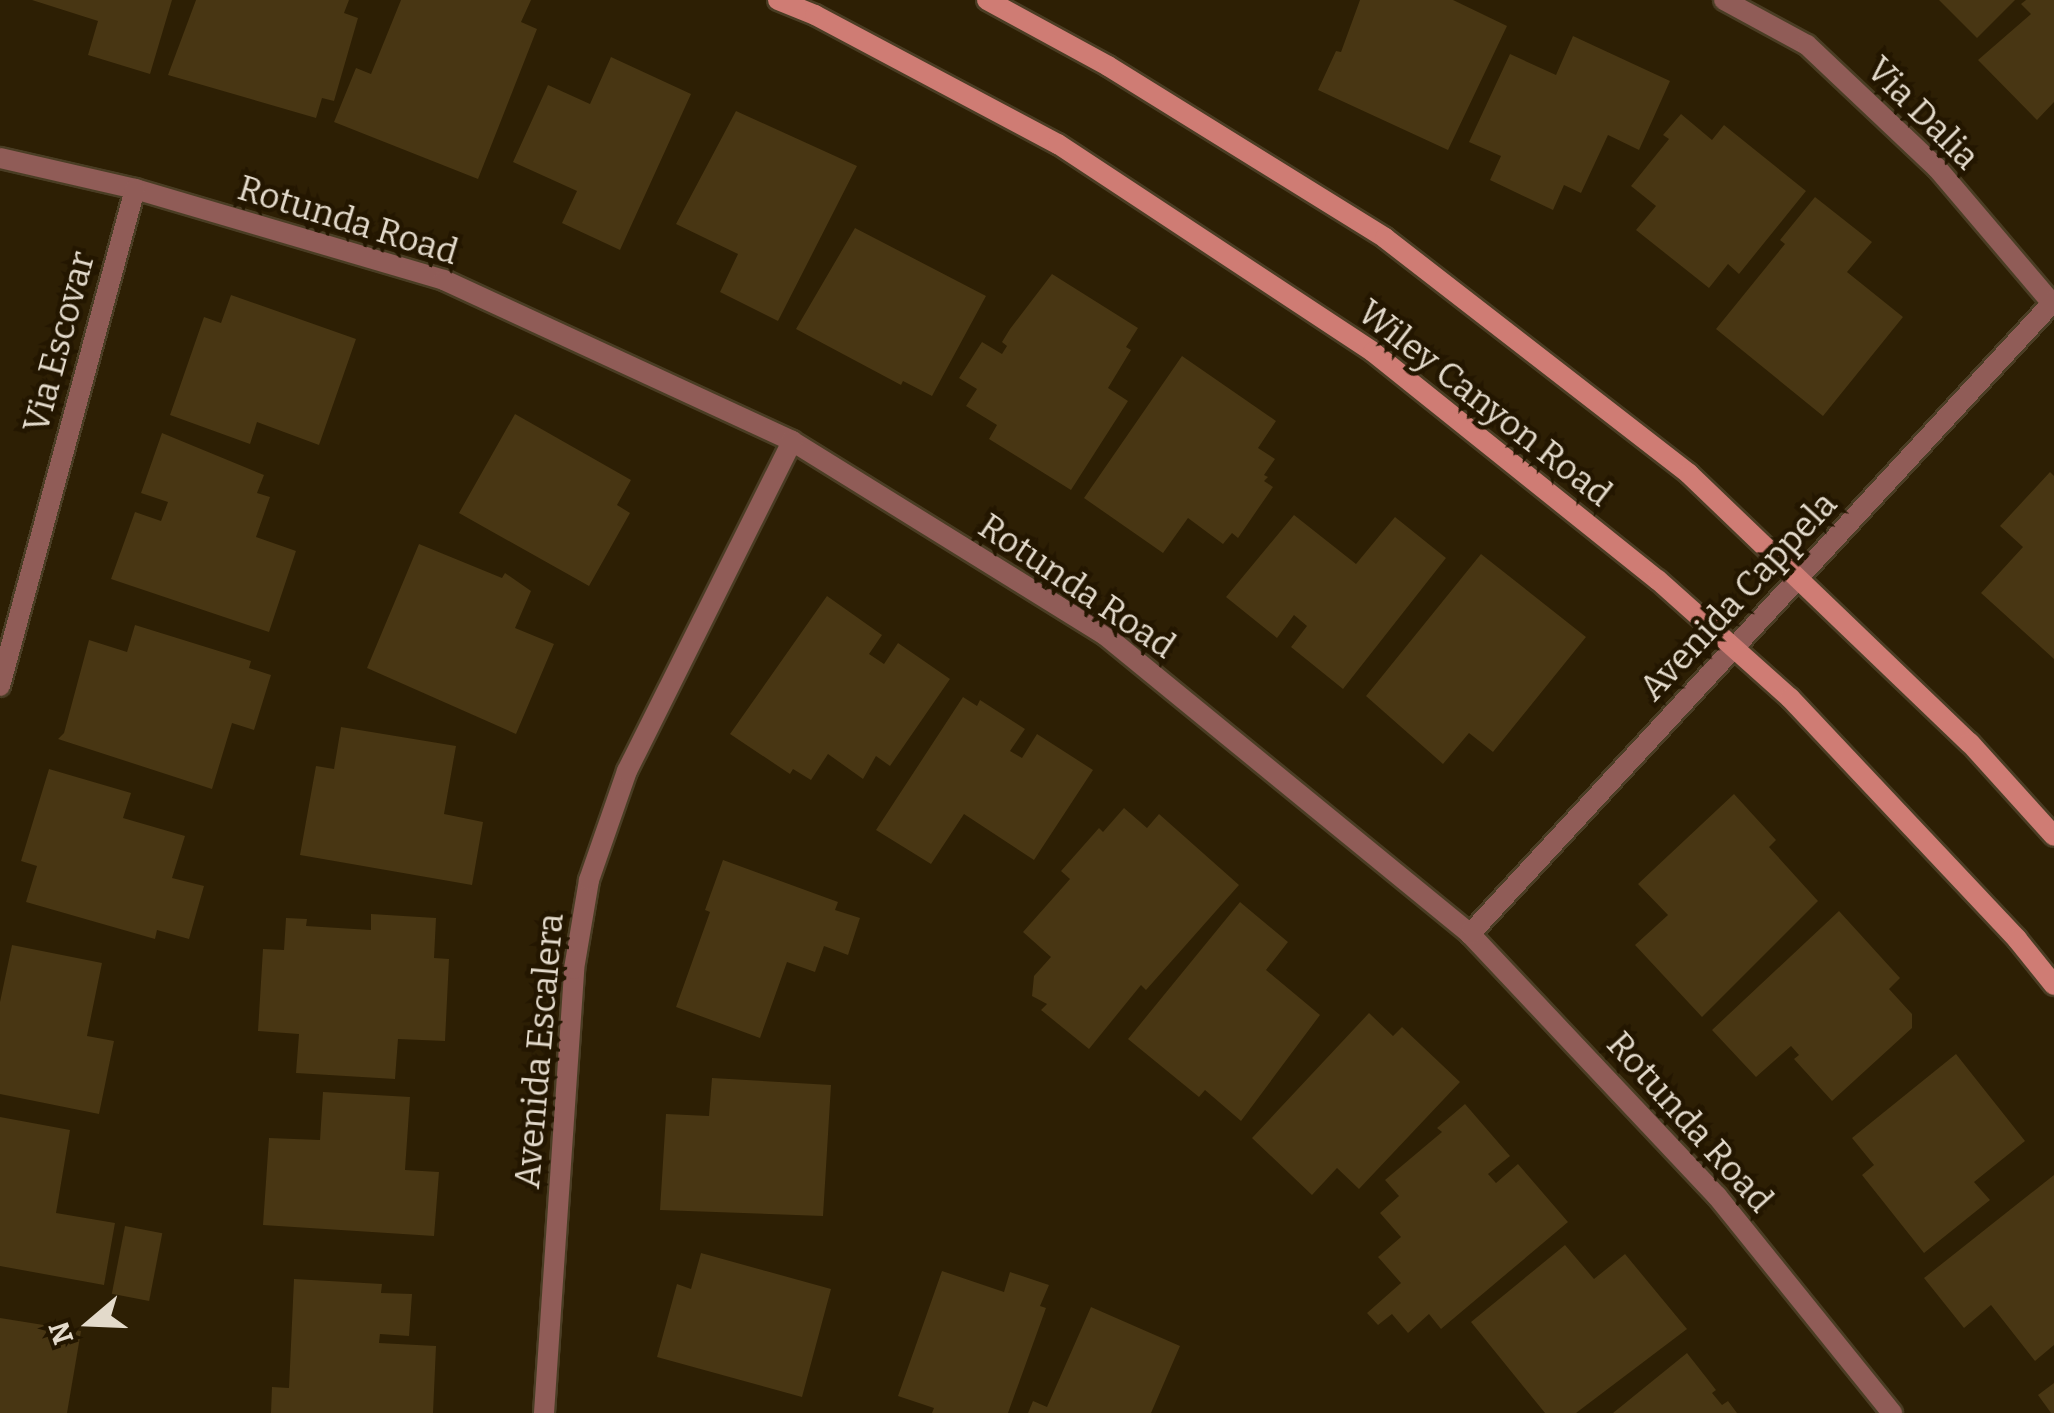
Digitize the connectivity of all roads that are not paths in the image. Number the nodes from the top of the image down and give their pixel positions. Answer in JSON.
{"nodes":[{"id":1,"x":778,"y":0,"type":"edge"},
{"id":2,"x":987,"y":0,"type":"edge"},
{"id":3,"x":1724,"y":0,"type":"edge"},
{"id":4,"x":0,"y":158,"type":"edge"},
{"id":5,"x":134,"y":189,"type":"junction"},
{"id":6,"x":2053,"y":302,"type":"edge"},
{"id":7,"x":792,"y":441,"type":"junction"},
{"id":8,"x":1798,"y":578,"type":"junction"},
{"id":9,"x":1734,"y":648,"type":"junction"},
{"id":10,"x":0,"y":686,"type":"edge"},
{"id":11,"x":2054,"y":836,"type":"edge"},
{"id":12,"x":1470,"y":934,"type":"junction"},
{"id":13,"x":2054,"y":985,"type":"edge"},
{"id":14,"x":544,"y":1413,"type":"edge"},
{"id":15,"x":1892,"y":1413,"type":"edge"}],
"edges":[{"from":1,"to":9,"type":"main road","name":"Wiley Canyon Road"},
{"from":2,"to":8,"type":"main road","name":"Wiley Canyon Road"},
{"from":3,"to":6,"type":"street","name":"Via Dalia"},
{"from":4,"to":5,"type":"street","name":"Rotunda Road"},
{"from":5,"to":7,"type":"street","name":"Rotunda Road"},
{"from":5,"to":10,"type":"street","name":"Via Escovar"},
{"from":6,"to":8,"type":"street","name":"Avenida Cappela"},
{"from":7,"to":12,"type":"street","name":"Rotunda Road"},
{"from":7,"to":14,"type":"street","name":"Avenida Escalera"},
{"from":8,"to":9,"type":"street","name":"Avenida Cappela"},
{"from":8,"to":11,"type":"main road","name":"Wiley Canyon Road"},
{"from":9,"to":12,"type":"street","name":"Avenida Cappela"},
{"from":9,"to":13,"type":"main road","name":"Wiley Canyon Road"},
{"from":12,"to":15,"type":"street","name":"Rotunda Road"}]}
